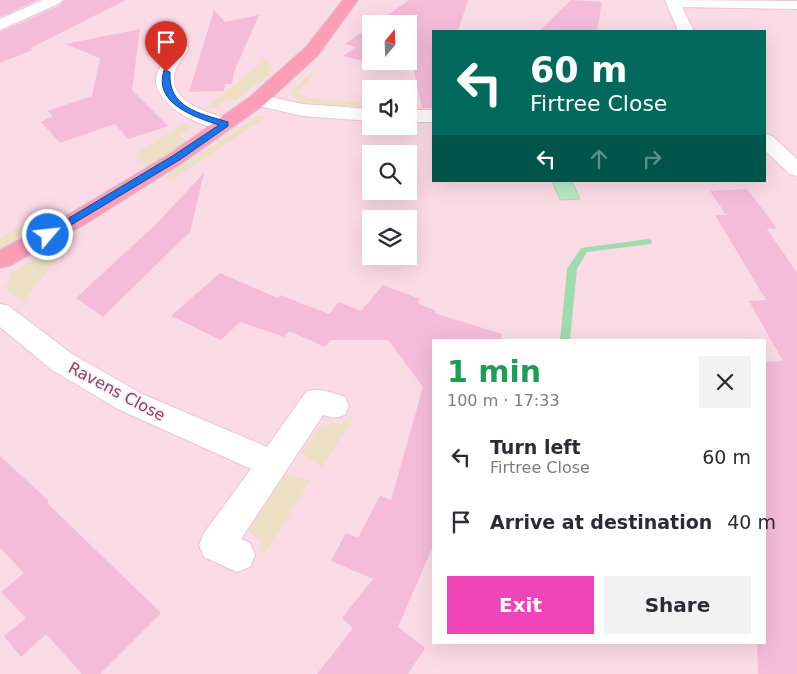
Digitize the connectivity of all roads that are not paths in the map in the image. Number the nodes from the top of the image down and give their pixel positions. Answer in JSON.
{"nodes":[{"id":1,"x":55,"y":0,"type":"edge"},
{"id":2,"x":351,"y":0,"type":"edge"},
{"id":3,"x":672,"y":1,"type":"edge"},
{"id":4,"x":797,"y":5,"type":"edge"},
{"id":5,"x":0,"y":25,"type":"edge"},
{"id":6,"x":686,"y":30,"type":"edge"},
{"id":7,"x":160,"y":48,"type":"dead end"},
{"id":8,"x":181,"y":49,"type":"junction"},
{"id":9,"x":200,"y":49,"type":"dead end"},
{"id":10,"x":258,"y":100,"type":"junction"},
{"id":11,"x":362,"y":114,"type":"edge"},
{"id":12,"x":417,"y":116,"type":"edge"},
{"id":13,"x":432,"y":116,"type":"edge"},
{"id":14,"x":225,"y":124,"type":"junction"},
{"id":15,"x":766,"y":141,"type":"edge"},
{"id":16,"x":797,"y":170,"type":"edge"},
{"id":17,"x":0,"y":260,"type":"edge"},
{"id":18,"x":0,"y":313,"type":"edge"},
{"id":19,"x":334,"y":406,"type":"dead end"},
{"id":20,"x":273,"y":464,"type":"junction"},
{"id":21,"x":237,"y":555,"type":"dead end"}],
"edges":[{"from":1,"to":5,"type":"street"},
{"from":2,"to":10,"type":"main road"},
{"from":3,"to":4,"type":"street"},
{"from":3,"to":6,"type":"street"},
{"from":7,"to":8,"type":"street"},
{"from":8,"to":9,"type":"street"},
{"from":8,"to":14,"type":"street"},
{"from":10,"to":11,"type":"street"},
{"from":10,"to":14,"type":"main road"},
{"from":12,"to":13,"type":"street"},
{"from":14,"to":17,"type":"main road"},
{"from":15,"to":16,"type":"street"},
{"from":18,"to":20,"type":"street","name":"Ravens Close"},
{"from":19,"to":20,"type":"street"},
{"from":20,"to":21,"type":"street"}]}
